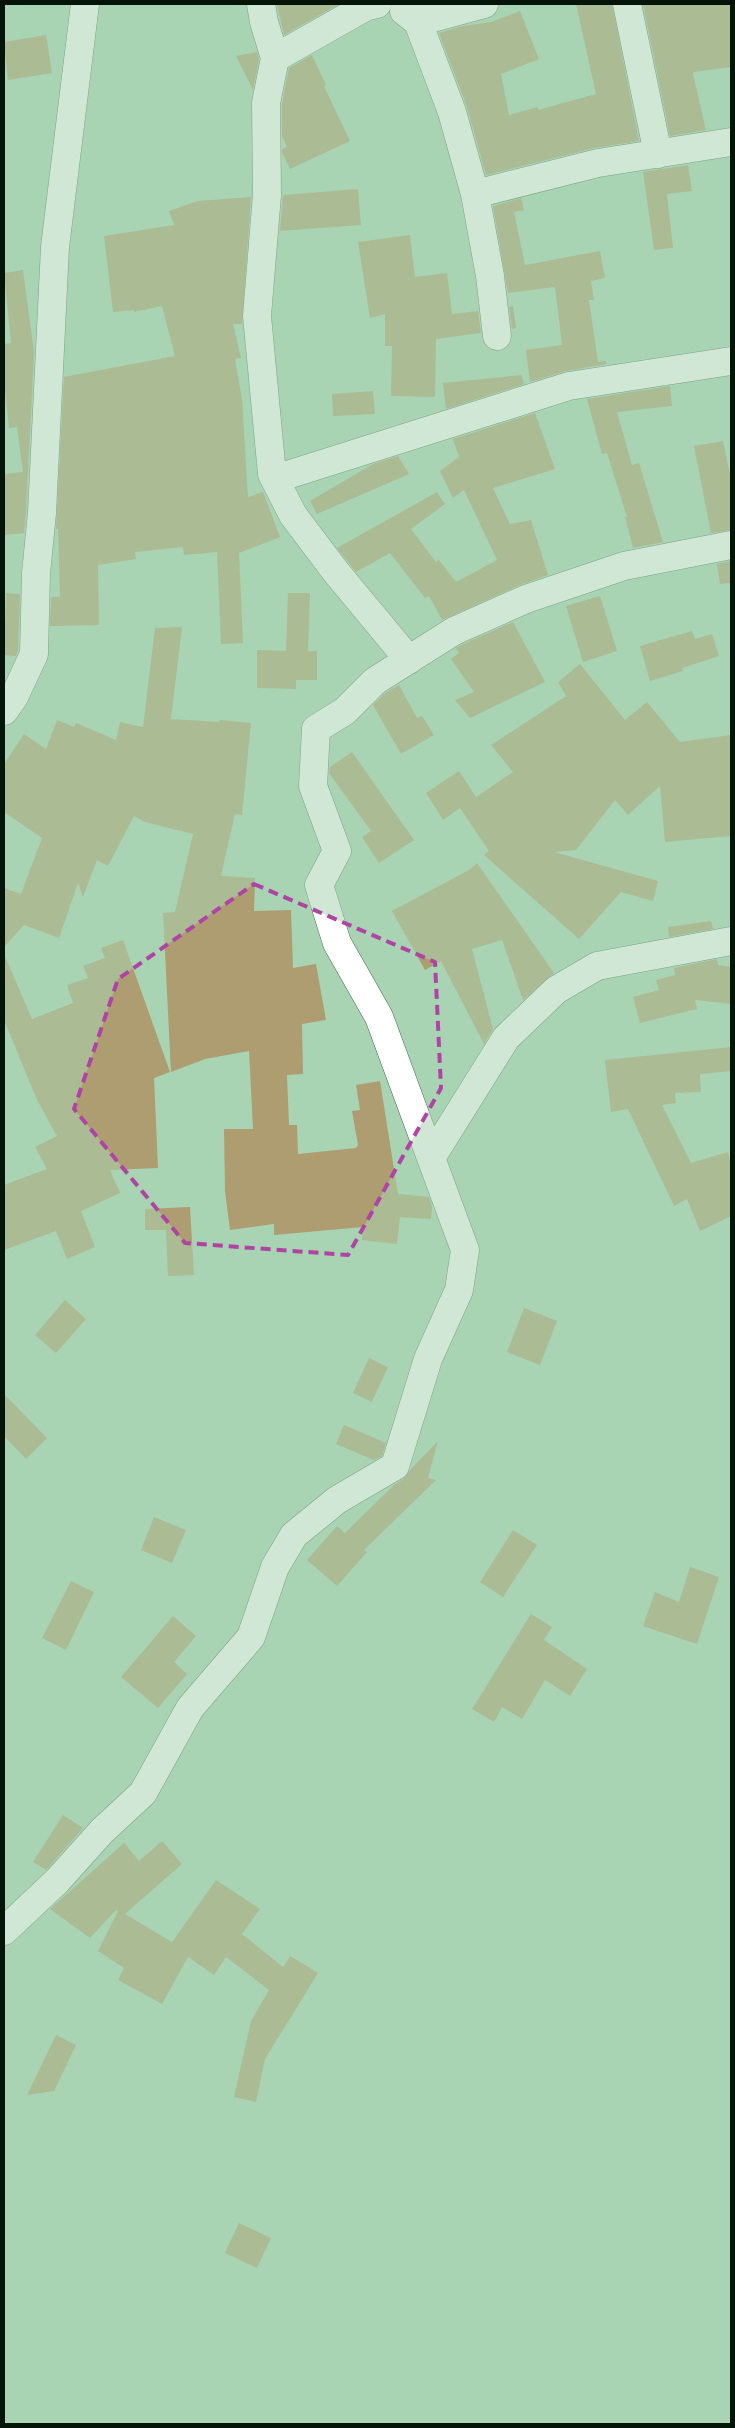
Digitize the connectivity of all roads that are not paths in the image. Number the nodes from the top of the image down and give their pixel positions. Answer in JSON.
{"nodes":[{"id":1,"x":85,"y":4,"type":"edge"},
{"id":2,"x":261,"y":4,"type":"edge"},
{"id":3,"x":377,"y":4,"type":"edge"},
{"id":4,"x":395,"y":4,"type":"edge"},
{"id":5,"x":484,"y":4,"type":"edge"},
{"id":6,"x":627,"y":4,"type":"edge"},
{"id":7,"x":416,"y":13,"type":"edge"},
{"id":8,"x":275,"y":58,"type":"junction"},
{"id":9,"x":731,"y":142,"type":"edge"},
{"id":10,"x":658,"y":154,"type":"junction"},
{"id":11,"x":475,"y":194,"type":"junction"},
{"id":12,"x":497,"y":336,"type":"dead end"},
{"id":13,"x":731,"y":361,"type":"edge"},
{"id":14,"x":272,"y":474,"type":"junction"},
{"id":15,"x":731,"y":545,"type":"edge"},
{"id":16,"x":409,"y":660,"type":"junction"},
{"id":17,"x":4,"y":711,"type":"edge"},
{"id":18,"x":731,"y":941,"type":"edge"},
{"id":19,"x":431,"y":1158,"type":"junction"},
{"id":20,"x":4,"y":1930,"type":"edge"}],
"edges":[{"from":1,"to":17,"type":"street"},
{"from":2,"to":8,"type":"street"},
{"from":3,"to":8,"type":"street"},
{"from":4,"to":7,"type":"street"},
{"from":5,"to":7,"type":"street"},
{"from":6,"to":10,"type":"street"},
{"from":7,"to":11,"type":"street"},
{"from":8,"to":14,"type":"street"},
{"from":9,"to":10,"type":"street"},
{"from":10,"to":11,"type":"street"},
{"from":11,"to":12,"type":"street"},
{"from":13,"to":14,"type":"street"},
{"from":14,"to":16,"type":"street"},
{"from":15,"to":16,"type":"street"},
{"from":16,"to":19,"type":"street"},
{"from":18,"to":19,"type":"street"},
{"from":19,"to":20,"type":"street"}]}
